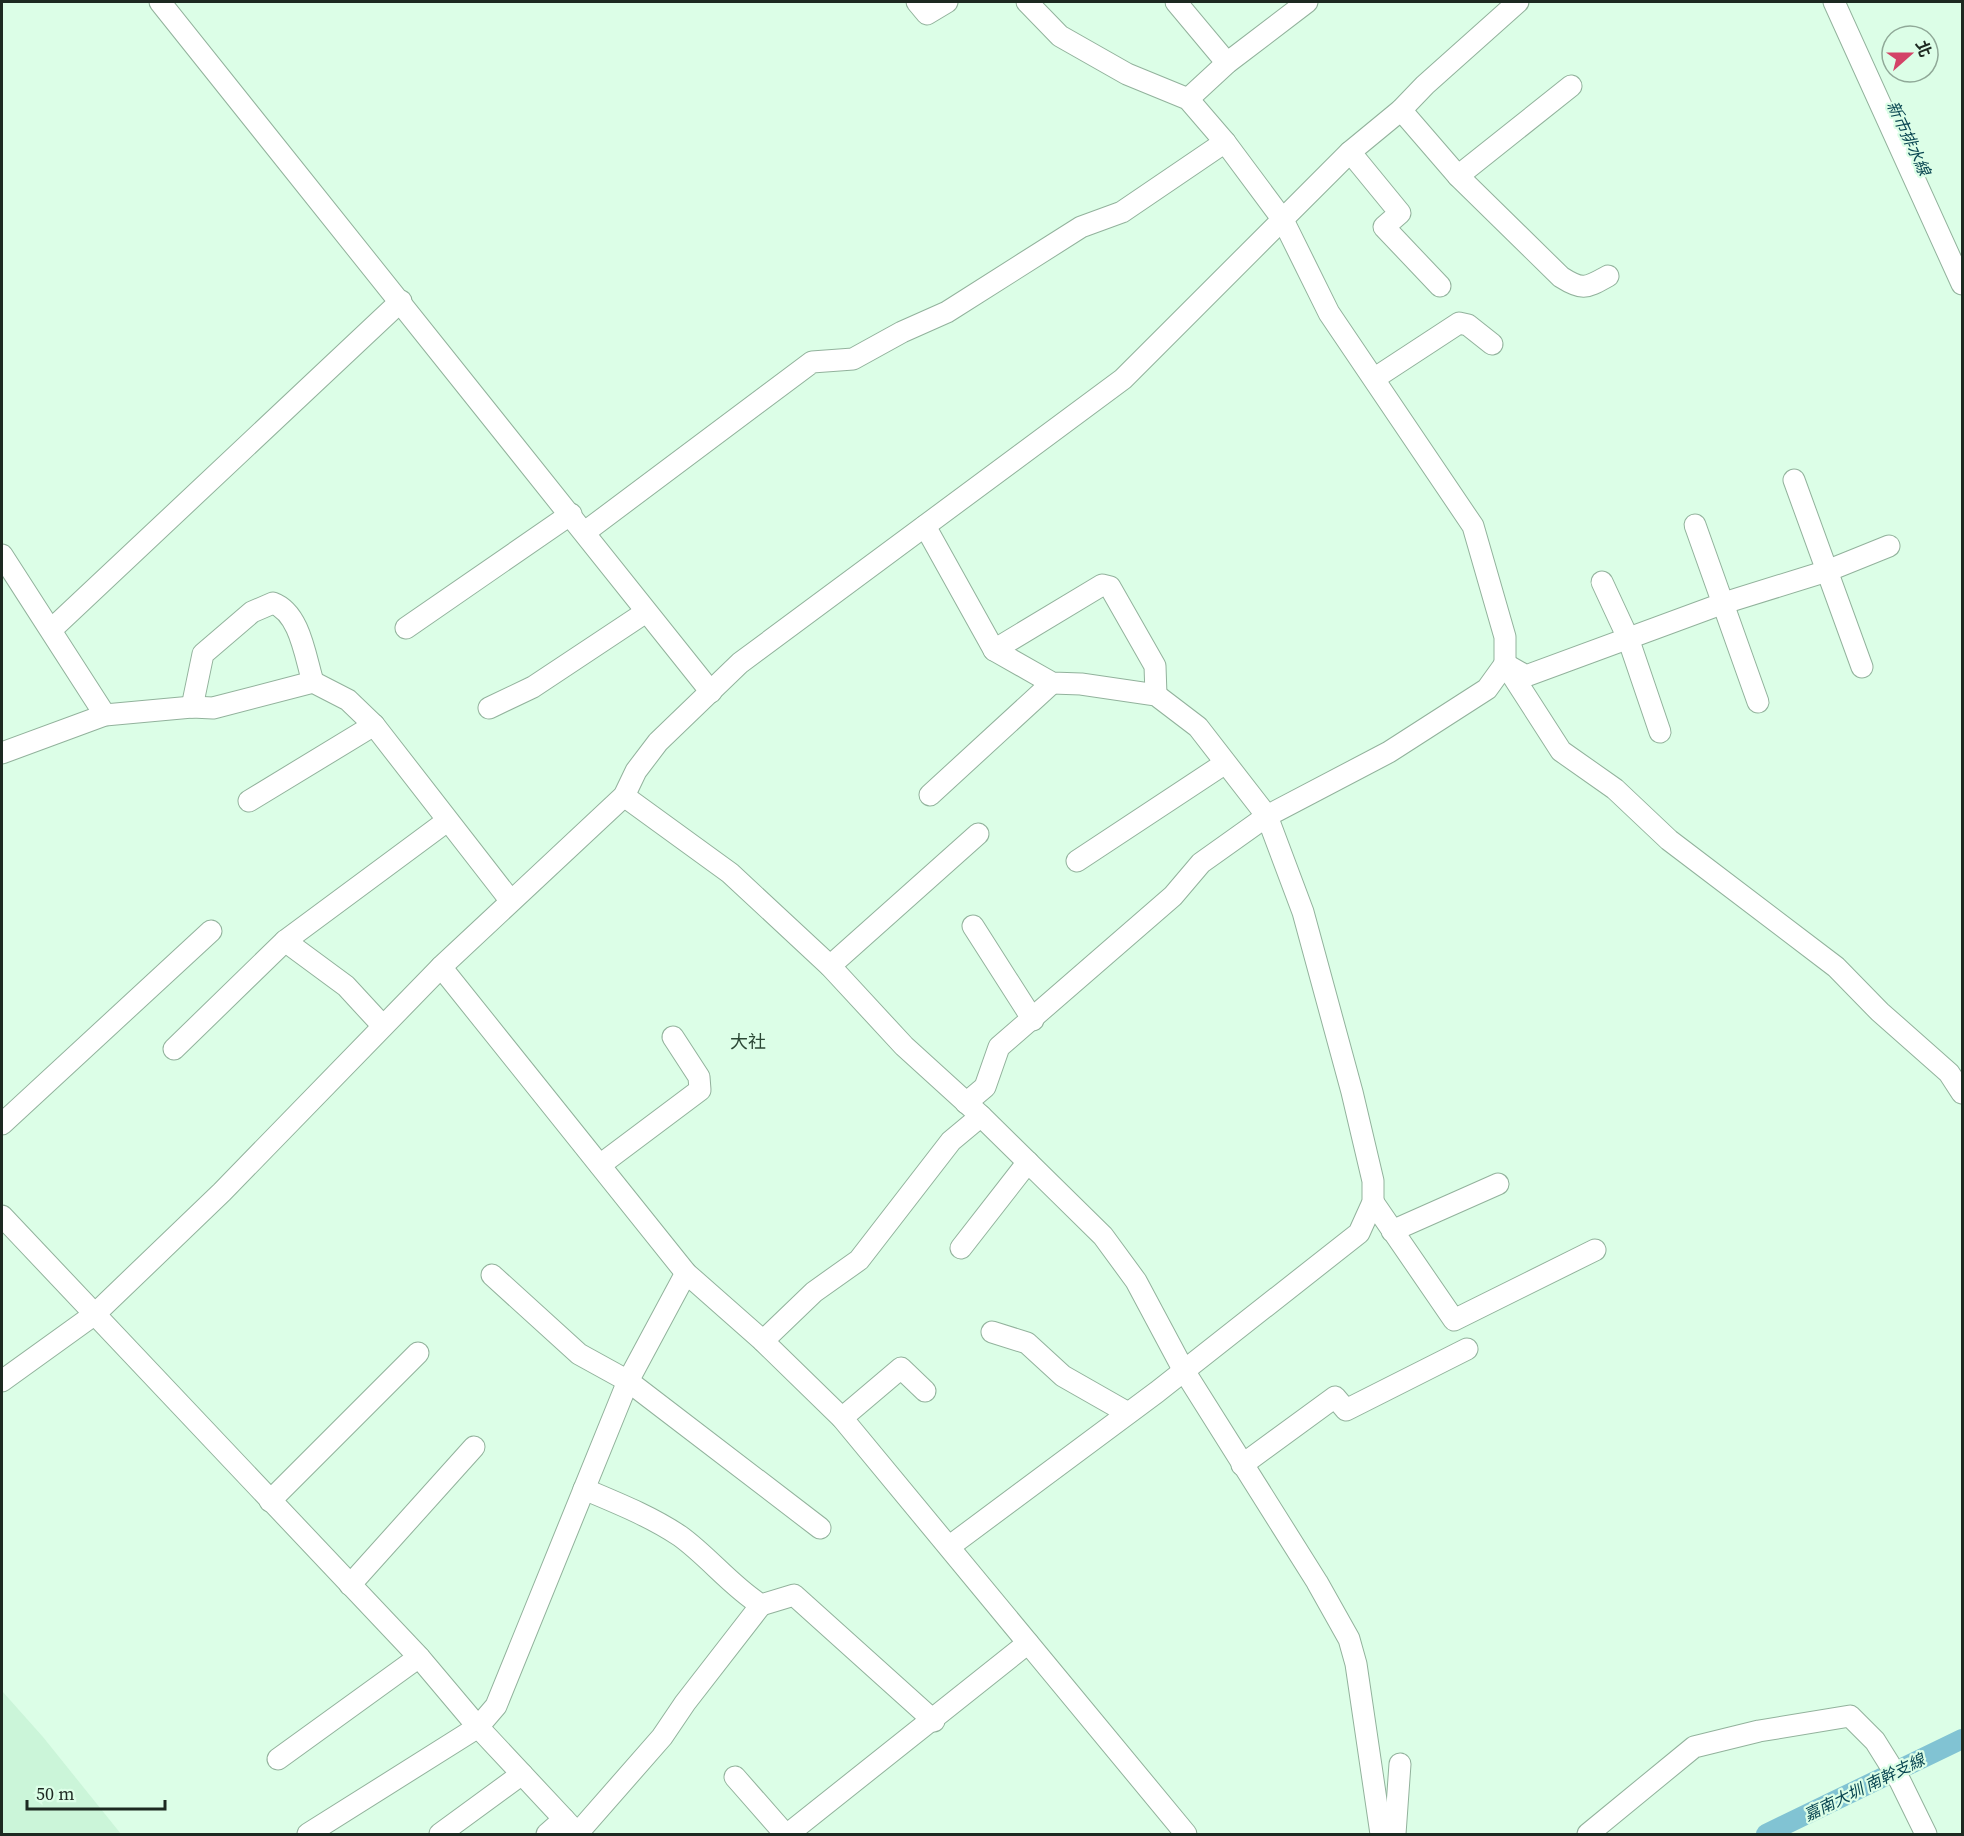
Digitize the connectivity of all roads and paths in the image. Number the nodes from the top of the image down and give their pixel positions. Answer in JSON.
{"nodes":[{"id":1,"x":160,"y":2,"type":"edge"},
{"id":2,"x":917,"y":2,"type":"edge"},
{"id":3,"x":947,"y":2,"type":"edge"},
{"id":4,"x":1027,"y":2,"type":"edge"},
{"id":5,"x":1176,"y":2,"type":"edge"},
{"id":6,"x":1307,"y":2,"type":"edge"},
{"id":7,"x":1518,"y":2,"type":"edge"},
{"id":8,"x":1834,"y":2,"type":"edge"},
{"id":9,"x":1227,"y":63,"type":"junction"},
{"id":10,"x":1571,"y":86,"type":"dead end"},
{"id":11,"x":1188,"y":99,"type":"junction"},
{"id":12,"x":1401,"y":110,"type":"junction"},
{"id":13,"x":1225,"y":142,"type":"junction"},
{"id":14,"x":1350,"y":152,"type":"junction"},
{"id":15,"x":1458,"y":176,"type":"junction"},
{"id":16,"x":1283,"y":220,"type":"junction"},
{"id":17,"x":1608,"y":276,"type":"dead end"},
{"id":18,"x":1962,"y":284,"type":"edge"},
{"id":19,"x":1440,"y":286,"type":"dead end"},
{"id":20,"x":401,"y":301,"type":"junction"},
{"id":21,"x":1492,"y":344,"type":"dead end"},
{"id":22,"x":1375,"y":378,"type":"junction"},
{"id":23,"x":1794,"y":480,"type":"dead end"},
{"id":24,"x":571,"y":514,"type":"junction"},
{"id":25,"x":1695,"y":525,"type":"dead end"},
{"id":26,"x":925,"y":526,"type":"junction"},
{"id":27,"x":585,"y":532,"type":"junction"},
{"id":28,"x":1889,"y":546,"type":"dead end"},
{"id":29,"x":2,"y":555,"type":"edge"},
{"id":30,"x":1827,"y":571,"type":"junction"},
{"id":31,"x":1602,"y":582,"type":"dead end"},
{"id":32,"x":1724,"y":603,"type":"junction"},
{"id":33,"x":646,"y":612,"type":"junction"},
{"id":34,"x":406,"y":628,"type":"dead end"},
{"id":35,"x":52,"y":629,"type":"junction"},
{"id":36,"x":1628,"y":638,"type":"junction"},
{"id":37,"x":994,"y":650,"type":"junction"},
{"id":38,"x":1505,"y":664,"type":"junction"},
{"id":39,"x":1862,"y":667,"type":"dead end"},
{"id":40,"x":313,"y":682,"type":"junction"},
{"id":41,"x":1052,"y":684,"type":"junction"},
{"id":42,"x":711,"y":692,"type":"junction"},
{"id":43,"x":1156,"y":695,"type":"junction"},
{"id":44,"x":1758,"y":702,"type":"dead end"},
{"id":45,"x":192,"y":707,"type":"junction"},
{"id":46,"x":489,"y":708,"type":"dead end"},
{"id":47,"x":105,"y":715,"type":"junction"},
{"id":48,"x":374,"y":724,"type":"junction"},
{"id":49,"x":1660,"y":732,"type":"dead end"},
{"id":50,"x":2,"y":753,"type":"edge"},
{"id":51,"x":1224,"y":764,"type":"junction"},
{"id":52,"x":930,"y":795,"type":"dead end"},
{"id":53,"x":624,"y":796,"type":"junction"},
{"id":54,"x":249,"y":801,"type":"dead end"},
{"id":55,"x":1267,"y":816,"type":"junction"},
{"id":56,"x":447,"y":821,"type":"junction"},
{"id":57,"x":978,"y":834,"type":"dead end"},
{"id":58,"x":1077,"y":861,"type":"dead end"},
{"id":59,"x":510,"y":900,"type":"junction"},
{"id":60,"x":973,"y":926,"type":"dead end"},
{"id":61,"x":210,"y":931,"type":"dead end"},
{"id":62,"x":285,"y":941,"type":"junction"},
{"id":63,"x":830,"y":966,"type":"junction"},
{"id":64,"x":441,"y":967,"type":"junction"},
{"id":65,"x":1033,"y":1020,"type":"junction"},
{"id":66,"x":382,"y":1025,"type":"junction"},
{"id":67,"x":673,"y":1037,"type":"dead end"},
{"id":68,"x":174,"y":1049,"type":"dead end"},
{"id":69,"x":1962,"y":1093,"type":"edge"},
{"id":70,"x":974,"y":1109,"type":"junction"},
{"id":71,"x":2,"y":1124,"type":"edge"},
{"id":72,"x":1028,"y":1162,"type":"junction"},
{"id":73,"x":600,"y":1165,"type":"junction"},
{"id":74,"x":1498,"y":1185,"type":"dead end"},
{"id":75,"x":1373,"y":1202,"type":"junction"},
{"id":76,"x":2,"y":1216,"type":"edge"},
{"id":77,"x":1392,"y":1231,"type":"junction"},
{"id":78,"x":961,"y":1248,"type":"dead end"},
{"id":79,"x":1594,"y":1250,"type":"dead end"},
{"id":80,"x":686,"y":1273,"type":"junction"},
{"id":81,"x":492,"y":1275,"type":"dead end"},
{"id":82,"x":95,"y":1314,"type":"junction"},
{"id":83,"x":992,"y":1332,"type":"dead end"},
{"id":84,"x":763,"y":1341,"type":"junction"},
{"id":85,"x":1467,"y":1348,"type":"dead end"},
{"id":86,"x":418,"y":1353,"type":"dead end"},
{"id":87,"x":1183,"y":1369,"type":"junction"},
{"id":88,"x":2,"y":1381,"type":"edge"},
{"id":89,"x":628,"y":1382,"type":"junction"},
{"id":90,"x":924,"y":1391,"type":"dead end"},
{"id":91,"x":1128,"y":1413,"type":"junction"},
{"id":92,"x":842,"y":1418,"type":"junction"},
{"id":93,"x":474,"y":1447,"type":"dead end"},
{"id":94,"x":1242,"y":1465,"type":"junction"},
{"id":95,"x":584,"y":1489,"type":"junction"},
{"id":96,"x":270,"y":1501,"type":"junction"},
{"id":97,"x":820,"y":1528,"type":"dead end"},
{"id":98,"x":950,"y":1546,"type":"junction"},
{"id":99,"x":350,"y":1584,"type":"junction"},
{"id":100,"x":761,"y":1605,"type":"junction"},
{"id":101,"x":1028,"y":1643,"type":"junction"},
{"id":102,"x":419,"y":1657,"type":"junction"},
{"id":103,"x":934,"y":1721,"type":"junction"},
{"id":104,"x":477,"y":1727,"type":"junction"},
{"id":105,"x":278,"y":1759,"type":"dead end"},
{"id":106,"x":1400,"y":1764,"type":"dead end"},
{"id":107,"x":522,"y":1774,"type":"junction"},
{"id":108,"x":735,"y":1777,"type":"dead end"},
{"id":109,"x":573,"y":1829,"type":"edge"},
{"id":110,"x":308,"y":1834,"type":"edge"},
{"id":111,"x":440,"y":1834,"type":"edge"},
{"id":112,"x":547,"y":1834,"type":"edge"},
{"id":113,"x":786,"y":1834,"type":"edge"},
{"id":114,"x":1186,"y":1834,"type":"edge"},
{"id":115,"x":1381,"y":1834,"type":"edge"},
{"id":116,"x":1395,"y":1834,"type":"edge"},
{"id":117,"x":1588,"y":1834,"type":"edge"},
{"id":118,"x":1926,"y":1834,"type":"edge"}],
"edges":[{"from":1,"to":20,"type":"street"},
{"from":2,"to":3,"type":"street"},
{"from":4,"to":11,"type":"street"},
{"from":5,"to":9,"type":"street"},
{"from":6,"to":9,"type":"street"},
{"from":7,"to":12,"type":"street"},
{"from":8,"to":18,"type":"street"},
{"from":9,"to":11,"type":"street"},
{"from":10,"to":15,"type":"street"},
{"from":11,"to":13,"type":"street"},
{"from":12,"to":14,"type":"street"},
{"from":12,"to":15,"type":"street"},
{"from":13,"to":16,"type":"street"},
{"from":13,"to":27,"type":"street"},
{"from":14,"to":16,"type":"street"},
{"from":14,"to":19,"type":"street"},
{"from":15,"to":17,"type":"street"},
{"from":16,"to":22,"type":"street"},
{"from":16,"to":26,"type":"street"},
{"from":20,"to":24,"type":"street"},
{"from":20,"to":35,"type":"street"},
{"from":21,"to":22,"type":"street"},
{"from":22,"to":38,"type":"street"},
{"from":23,"to":30,"type":"street"},
{"from":24,"to":27,"type":"street"},
{"from":24,"to":34,"type":"street"},
{"from":25,"to":32,"type":"street"},
{"from":26,"to":37,"type":"street"},
{"from":26,"to":42,"type":"street"},
{"from":27,"to":33,"type":"street"},
{"from":28,"to":30,"type":"street"},
{"from":29,"to":35,"type":"street"},
{"from":30,"to":32,"type":"street"},
{"from":30,"to":39,"type":"street"},
{"from":31,"to":36,"type":"street"},
{"from":32,"to":36,"type":"street"},
{"from":32,"to":44,"type":"street"},
{"from":33,"to":42,"type":"street"},
{"from":33,"to":46,"type":"street"},
{"from":35,"to":47,"type":"street"},
{"from":36,"to":38,"type":"street"},
{"from":36,"to":49,"type":"street"},
{"from":37,"to":41,"type":"street"},
{"from":37,"to":43,"type":"street"},
{"from":38,"to":55,"type":"street"},
{"from":38,"to":69,"type":"street"},
{"from":40,"to":45,"type":"street"},
{"from":40,"to":45,"type":"street"},
{"from":40,"to":48,"type":"street"},
{"from":41,"to":43,"type":"street"},
{"from":41,"to":52,"type":"street"},
{"from":42,"to":53,"type":"street"},
{"from":43,"to":51,"type":"street"},
{"from":45,"to":47,"type":"street"},
{"from":47,"to":50,"type":"street"},
{"from":48,"to":54,"type":"street"},
{"from":48,"to":56,"type":"street"},
{"from":51,"to":55,"type":"street"},
{"from":51,"to":58,"type":"street"},
{"from":53,"to":59,"type":"street"},
{"from":53,"to":63,"type":"street"},
{"from":55,"to":65,"type":"street"},
{"from":55,"to":75,"type":"street"},
{"from":56,"to":59,"type":"street"},
{"from":56,"to":62,"type":"street"},
{"from":57,"to":63,"type":"street"},
{"from":59,"to":64,"type":"street"},
{"from":60,"to":65,"type":"street"},
{"from":61,"to":71,"type":"street"},
{"from":62,"to":66,"type":"street"},
{"from":62,"to":68,"type":"street"},
{"from":63,"to":70,"type":"street"},
{"from":64,"to":66,"type":"street"},
{"from":64,"to":73,"type":"street"},
{"from":65,"to":70,"type":"street"},
{"from":66,"to":82,"type":"street"},
{"from":67,"to":73,"type":"street"},
{"from":70,"to":72,"type":"street"},
{"from":70,"to":84,"type":"street"},
{"from":72,"to":78,"type":"street"},
{"from":72,"to":87,"type":"street"},
{"from":73,"to":80,"type":"street"},
{"from":74,"to":77,"type":"street"},
{"from":75,"to":77,"type":"street"},
{"from":75,"to":87,"type":"street"},
{"from":76,"to":82,"type":"street"},
{"from":77,"to":79,"type":"street"},
{"from":80,"to":84,"type":"street"},
{"from":80,"to":89,"type":"street"},
{"from":81,"to":89,"type":"street"},
{"from":82,"to":88,"type":"street"},
{"from":82,"to":96,"type":"street"},
{"from":83,"to":91,"type":"street"},
{"from":84,"to":92,"type":"street"},
{"from":85,"to":94,"type":"street"},
{"from":86,"to":96,"type":"street"},
{"from":87,"to":91,"type":"street"},
{"from":87,"to":94,"type":"street"},
{"from":89,"to":95,"type":"street"},
{"from":89,"to":97,"type":"street"},
{"from":90,"to":92,"type":"street"},
{"from":91,"to":98,"type":"street"},
{"from":92,"to":98,"type":"street"},
{"from":93,"to":99,"type":"street"},
{"from":94,"to":115,"type":"street"},
{"from":95,"to":100,"type":"street"},
{"from":95,"to":104,"type":"street"},
{"from":96,"to":99,"type":"street"},
{"from":98,"to":101,"type":"street"},
{"from":99,"to":102,"type":"street"},
{"from":100,"to":103,"type":"street"},
{"from":100,"to":109,"type":"street"},
{"from":101,"to":103,"type":"street"},
{"from":101,"to":114,"type":"street"},
{"from":102,"to":104,"type":"street"},
{"from":102,"to":105,"type":"street"},
{"from":103,"to":113,"type":"street"},
{"from":104,"to":107,"type":"street"},
{"from":104,"to":110,"type":"street"},
{"from":106,"to":116,"type":"street"},
{"from":107,"to":109,"type":"street"},
{"from":107,"to":111,"type":"street"},
{"from":108,"to":113,"type":"street"},
{"from":109,"to":112,"type":"street"},
{"from":117,"to":118,"type":"street"}]}
